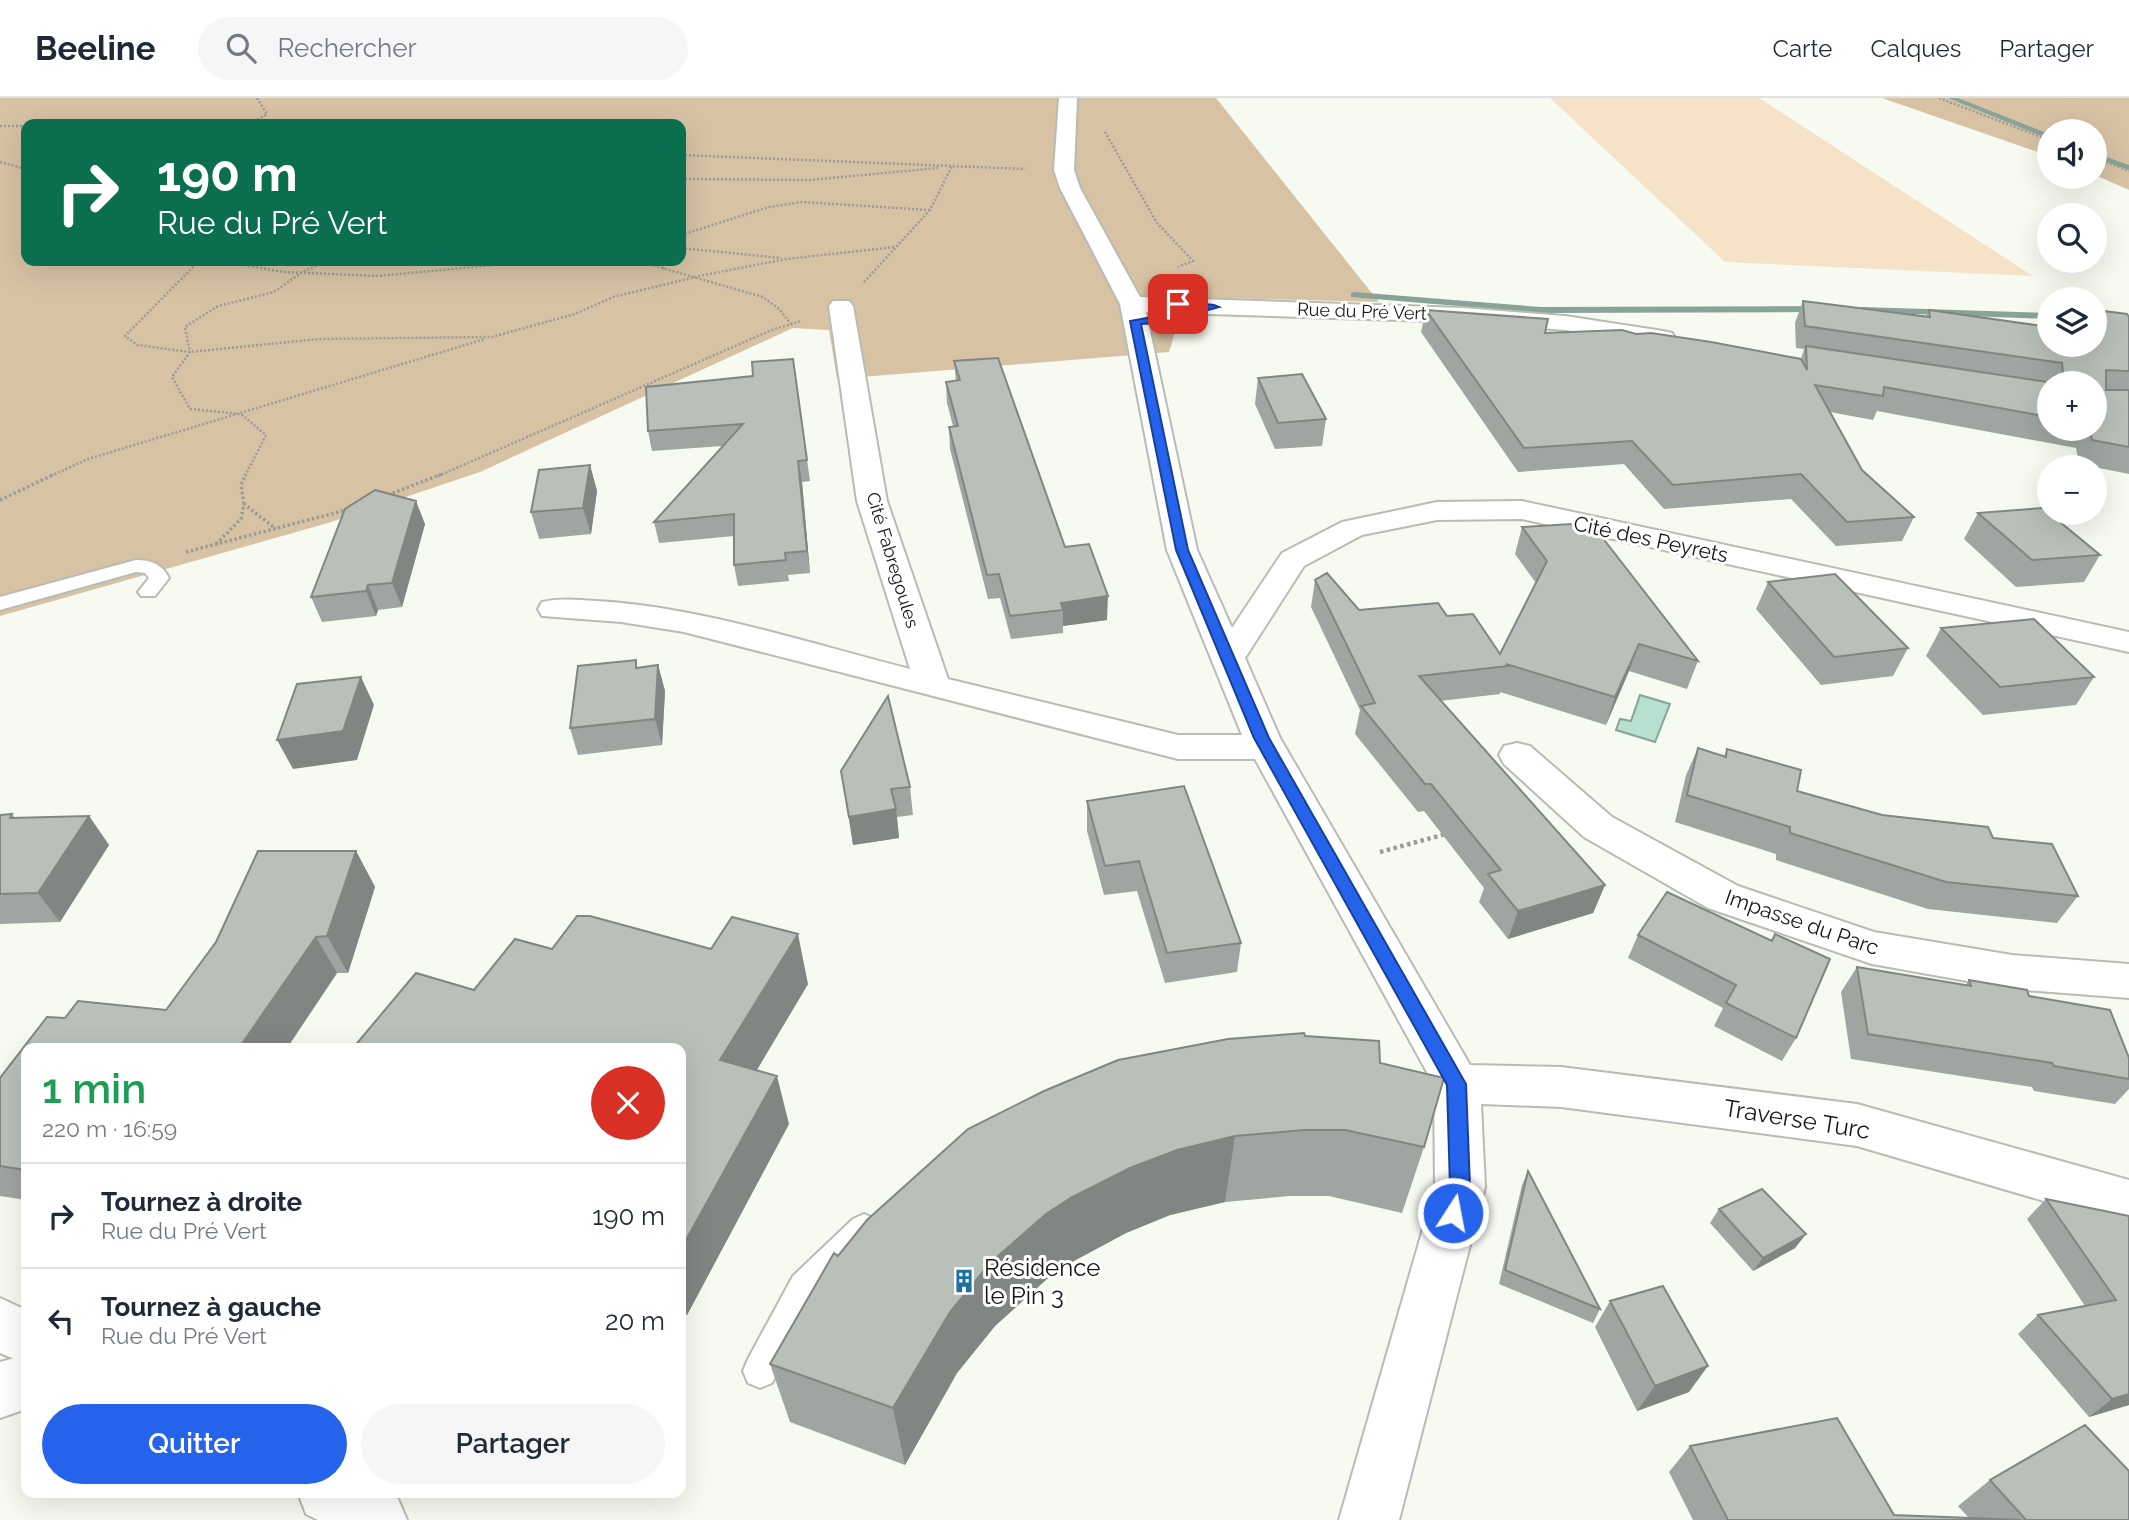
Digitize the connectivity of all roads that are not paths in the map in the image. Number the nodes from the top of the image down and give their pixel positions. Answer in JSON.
{"nodes":[{"id":1,"x":1068,"y":98,"type":"edge"},
{"id":2,"x":1131,"y":305,"type":"junction"},
{"id":3,"x":841,"y":306,"type":"road end"},
{"id":4,"x":1690,"y":342,"type":"edge"},
{"id":5,"x":148,"y":592,"type":"dead end"},
{"id":6,"x":0,"y":604,"type":"edge"},
{"id":7,"x":554,"y":609,"type":"dead end"},
{"id":8,"x":2129,"y":642,"type":"edge"},
{"id":9,"x":1228,"y":659,"type":"junction"},
{"id":10,"x":933,"y":686,"type":"junction"},
{"id":11,"x":1267,"y":747,"type":"junction"},
{"id":12,"x":1517,"y":755,"type":"dead end"},
{"id":13,"x":2129,"y":981,"type":"edge"},
{"id":14,"x":1443,"y":1084,"type":"junction"},
{"id":15,"x":2129,"y":1203,"type":"edge"},
{"id":16,"x":885,"y":1209,"type":"edge"},
{"id":17,"x":0,"y":1324,"type":"edge"},
{"id":18,"x":21,"y":1335,"type":"edge"},
{"id":19,"x":760,"y":1371,"type":"dead end"},
{"id":20,"x":21,"y":1384,"type":"edge"},
{"id":21,"x":0,"y":1390,"type":"edge"},
{"id":22,"x":336,"y":1498,"type":"edge"},
{"id":23,"x":377,"y":1520,"type":"edge"},
{"id":24,"x":1369,"y":1520,"type":"edge"}],
"edges":[{"from":1,"to":2,"type":"street"},
{"from":2,"to":4,"type":"street","name":"Rue du Pré Vert"},
{"from":2,"to":9,"type":"street"},
{"from":3,"to":10,"type":"street","name":"Cité Fabregoules"},
{"from":5,"to":6,"type":"lane"},
{"from":7,"to":10,"type":"street"},
{"from":8,"to":9,"type":"street","name":"Cité des Peyrets"},
{"from":9,"to":11,"type":"street"},
{"from":10,"to":11,"type":"street"},
{"from":11,"to":14,"type":"street"},
{"from":12,"to":13,"type":"street","name":"Impasse du Parc"},
{"from":14,"to":15,"type":"street","name":"Traverse Turc"},
{"from":14,"to":24,"type":"street"},
{"from":16,"to":19,"type":"lane"},
{"from":17,"to":18,"type":"street"},
{"from":20,"to":21,"type":"street"},
{"from":22,"to":23,"type":"street"}]}
